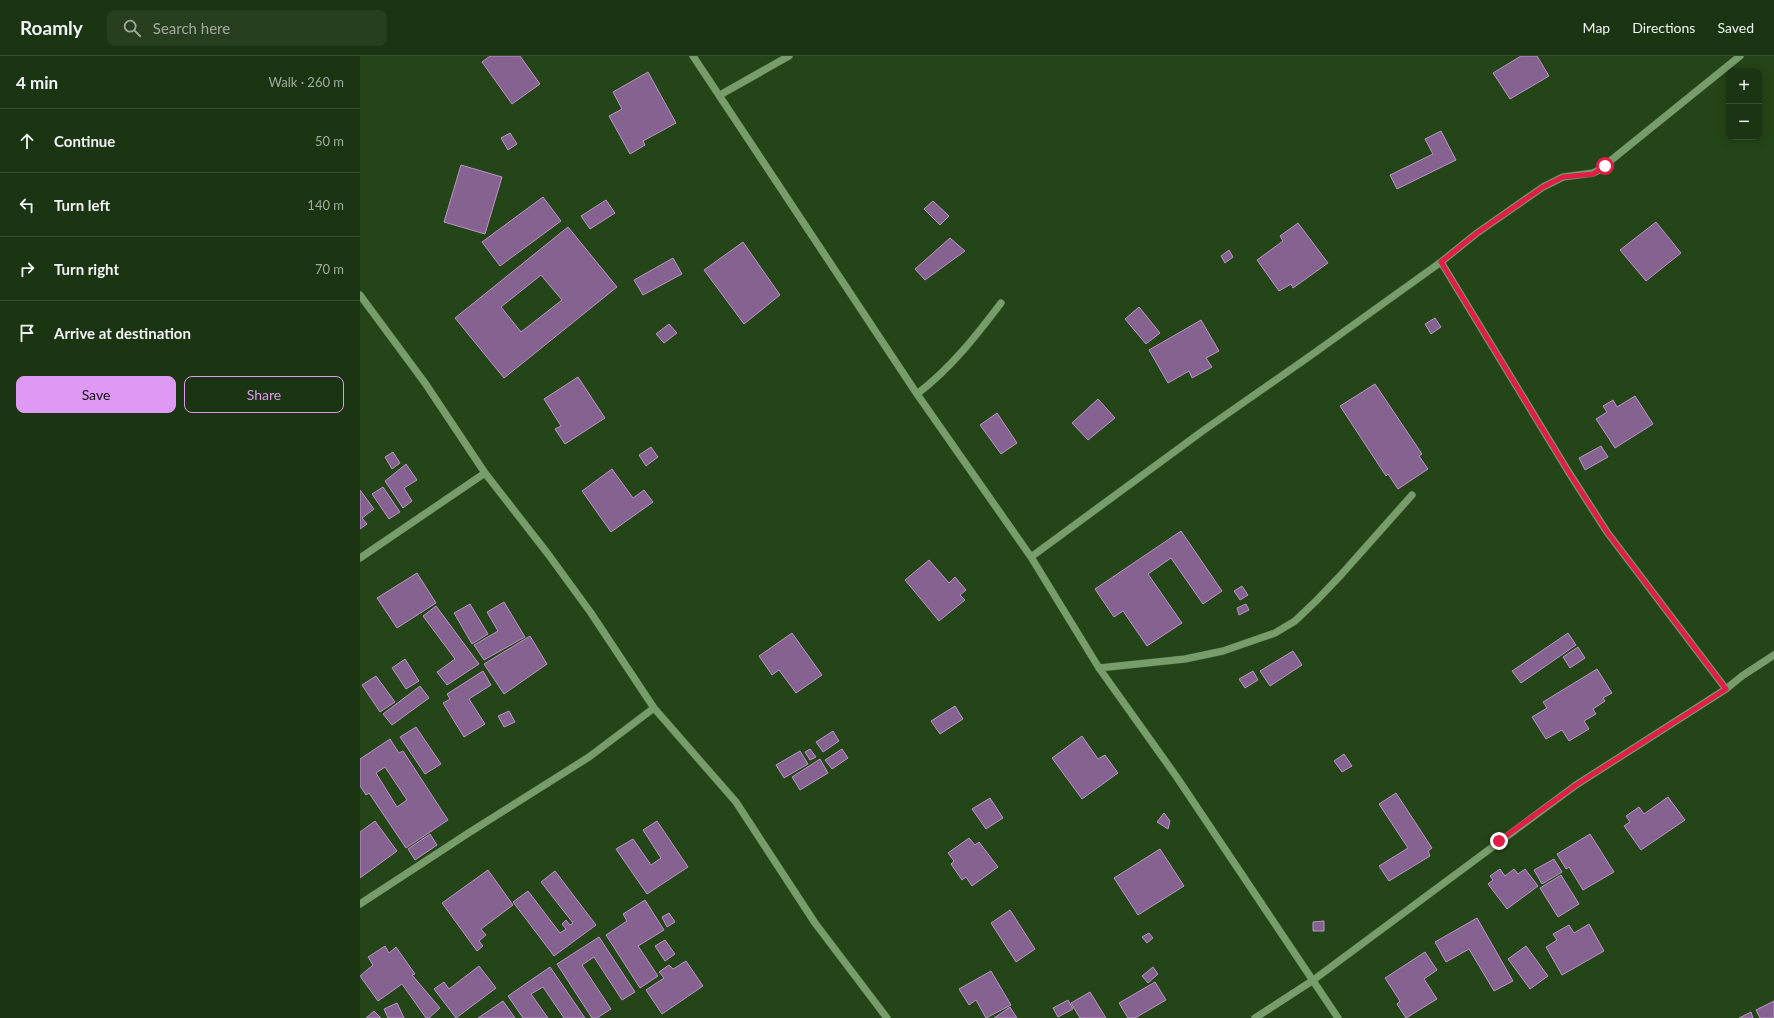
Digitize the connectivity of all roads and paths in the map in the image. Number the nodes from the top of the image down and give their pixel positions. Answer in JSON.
{"nodes":[{"id":1,"x":693,"y":56,"type":"edge"},
{"id":2,"x":789,"y":56,"type":"edge"},
{"id":3,"x":1740,"y":56,"type":"edge"},
{"id":4,"x":720,"y":95,"type":"junction"},
{"id":5,"x":1441,"y":262,"type":"junction"},
{"id":6,"x":360,"y":295,"type":"edge"},
{"id":7,"x":1001,"y":303,"type":"dead end"},
{"id":8,"x":917,"y":394,"type":"junction"},
{"id":9,"x":485,"y":473,"type":"junction"},
{"id":10,"x":1412,"y":495,"type":"dead end"},
{"id":11,"x":1031,"y":557,"type":"junction"},
{"id":12,"x":360,"y":558,"type":"edge"},
{"id":13,"x":1774,"y":655,"type":"edge"},
{"id":14,"x":1099,"y":668,"type":"junction"},
{"id":15,"x":1726,"y":689,"type":"junction"},
{"id":16,"x":654,"y":708,"type":"junction"},
{"id":17,"x":360,"y":904,"type":"edge"},
{"id":18,"x":1312,"y":981,"type":"junction"},
{"id":19,"x":887,"y":1018,"type":"edge"},
{"id":20,"x":1255,"y":1018,"type":"edge"},
{"id":21,"x":1338,"y":1018,"type":"edge"}],
"edges":[{"from":1,"to":4,"type":"street"},
{"from":2,"to":4,"type":"street"},
{"from":3,"to":5,"type":"street"},
{"from":4,"to":8,"type":"street"},
{"from":5,"to":11,"type":"street"},
{"from":5,"to":15,"type":"street"},
{"from":6,"to":9,"type":"street"},
{"from":7,"to":8,"type":"street"},
{"from":8,"to":11,"type":"street"},
{"from":9,"to":12,"type":"street"},
{"from":9,"to":16,"type":"street"},
{"from":10,"to":14,"type":"street"},
{"from":11,"to":14,"type":"street"},
{"from":13,"to":15,"type":"street"},
{"from":14,"to":18,"type":"street"},
{"from":15,"to":18,"type":"street"},
{"from":16,"to":17,"type":"street"},
{"from":16,"to":19,"type":"street"},
{"from":18,"to":20,"type":"street"},
{"from":18,"to":21,"type":"street"}]}
